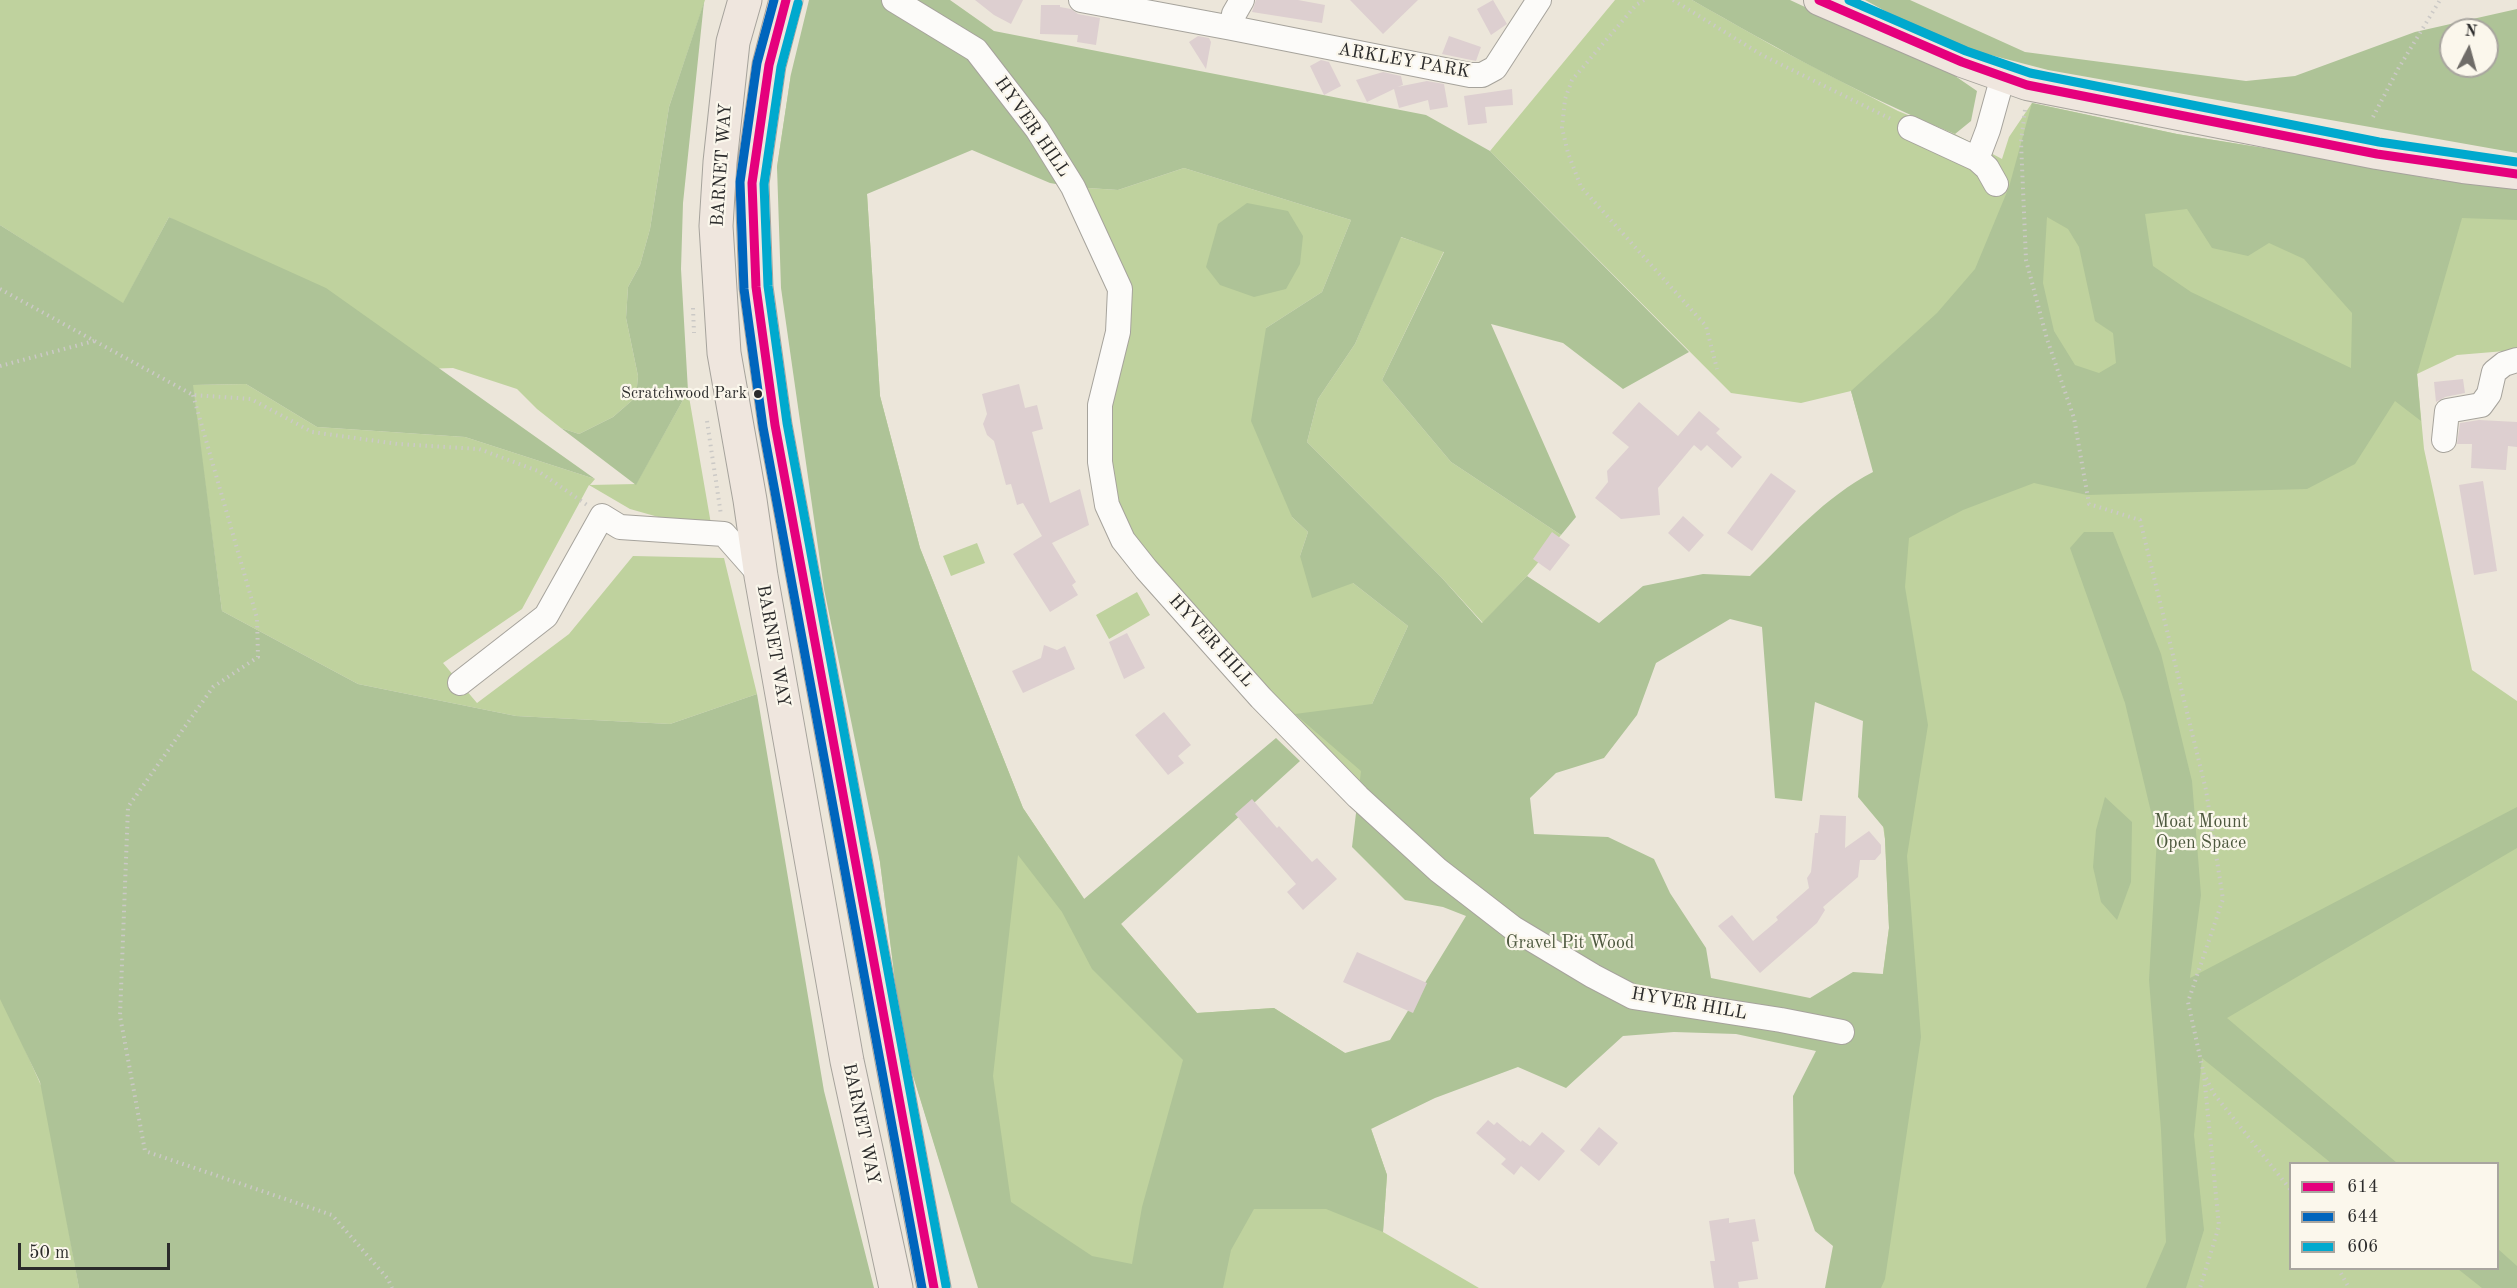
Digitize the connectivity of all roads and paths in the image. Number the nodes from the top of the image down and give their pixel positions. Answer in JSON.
{"nodes":[{"id":1,"x":745,"y":0,"type":"edge"},
{"id":2,"x":786,"y":0,"type":"edge"},
{"id":3,"x":894,"y":0,"type":"edge"},
{"id":4,"x":1081,"y":0,"type":"edge"},
{"id":5,"x":1242,"y":0,"type":"edge"},
{"id":6,"x":1539,"y":0,"type":"edge"},
{"id":7,"x":1644,"y":0,"type":"edge"},
{"id":8,"x":1672,"y":0,"type":"edge"},
{"id":9,"x":1819,"y":0,"type":"edge"},
{"id":10,"x":2440,"y":0,"type":"edge"},
{"id":11,"x":1232,"y":28,"type":"junction"},
{"id":12,"x":2015,"y":80,"type":"junction"},
{"id":13,"x":2373,"y":117,"type":"dead end"},
{"id":14,"x":1910,"y":128,"type":"joint"},
{"id":15,"x":1977,"y":159,"type":"junction"},
{"id":16,"x":2517,"y":174,"type":"edge"},
{"id":17,"x":1996,"y":184,"type":"dead end"},
{"id":18,"x":0,"y":289,"type":"edge"},
{"id":19,"x":95,"y":341,"type":"junction"},
{"id":20,"x":2517,"y":360,"type":"edge"},
{"id":21,"x":0,"y":366,"type":"edge"},
{"id":22,"x":1717,"y":369,"type":"dead end"},
{"id":23,"x":193,"y":395,"type":"junction"},
{"id":24,"x":2444,"y":440,"type":"dead end"},
{"id":25,"x":750,"y":500,"type":"junction"},
{"id":26,"x":602,"y":516,"type":"junction"},
{"id":27,"x":724,"y":534,"type":"junction"},
{"id":28,"x":760,"y":576,"type":"junction"},
{"id":29,"x":460,"y":683,"type":"dead end"},
{"id":30,"x":1842,"y":1032,"type":"dead end"},
{"id":31,"x":2204,"y":1075,"type":"junction"},
{"id":32,"x":2289,"y":1188,"type":"edge"},
{"id":33,"x":2339,"y":1270,"type":"edge"},
{"id":34,"x":392,"y":1288,"type":"edge"},
{"id":35,"x":896,"y":1288,"type":"edge"},
{"id":36,"x":934,"y":1288,"type":"edge"},
{"id":37,"x":2200,"y":1288,"type":"edge"},
{"id":38,"x":2349,"y":1288,"type":"edge"}],
"edges":[{"from":1,"to":25,"type":"highway","name":"BARNET WAY"},
{"from":2,"to":36,"type":"highway","name":"BARNET WAY"},
{"from":3,"to":30,"type":"street","name":"HYVER HILL"},
{"from":4,"to":11,"type":"street","name":"ARKLEY PARK"},
{"from":5,"to":11,"type":"street"},
{"from":6,"to":11,"type":"street","name":"ARKLEY PARK"},
{"from":7,"to":22,"type":"path"},
{"from":8,"to":14,"type":"path"},
{"from":9,"to":12,"type":"main road"},
{"from":10,"to":13,"type":"path"},
{"from":12,"to":15,"type":"street"},
{"from":12,"to":16,"type":"main road"},
{"from":12,"to":31,"type":"path"},
{"from":14,"to":15,"type":"street"},
{"from":15,"to":17,"type":"street"},
{"from":18,"to":19,"type":"path"},
{"from":19,"to":21,"type":"path"},
{"from":19,"to":23,"type":"path"},
{"from":20,"to":24,"type":"street"},
{"from":23,"to":26,"type":"path"},
{"from":23,"to":34,"type":"path"},
{"from":25,"to":27,"type":"street"},
{"from":25,"to":28,"type":"highway","name":"BARNET WAY"},
{"from":26,"to":27,"type":"street"},
{"from":26,"to":29,"type":"street"},
{"from":27,"to":28,"type":"street"},
{"from":28,"to":35,"type":"highway","name":"BARNET WAY"},
{"from":31,"to":32,"type":"path"},
{"from":31,"to":37,"type":"path"},
{"from":33,"to":38,"type":"path"}]}
